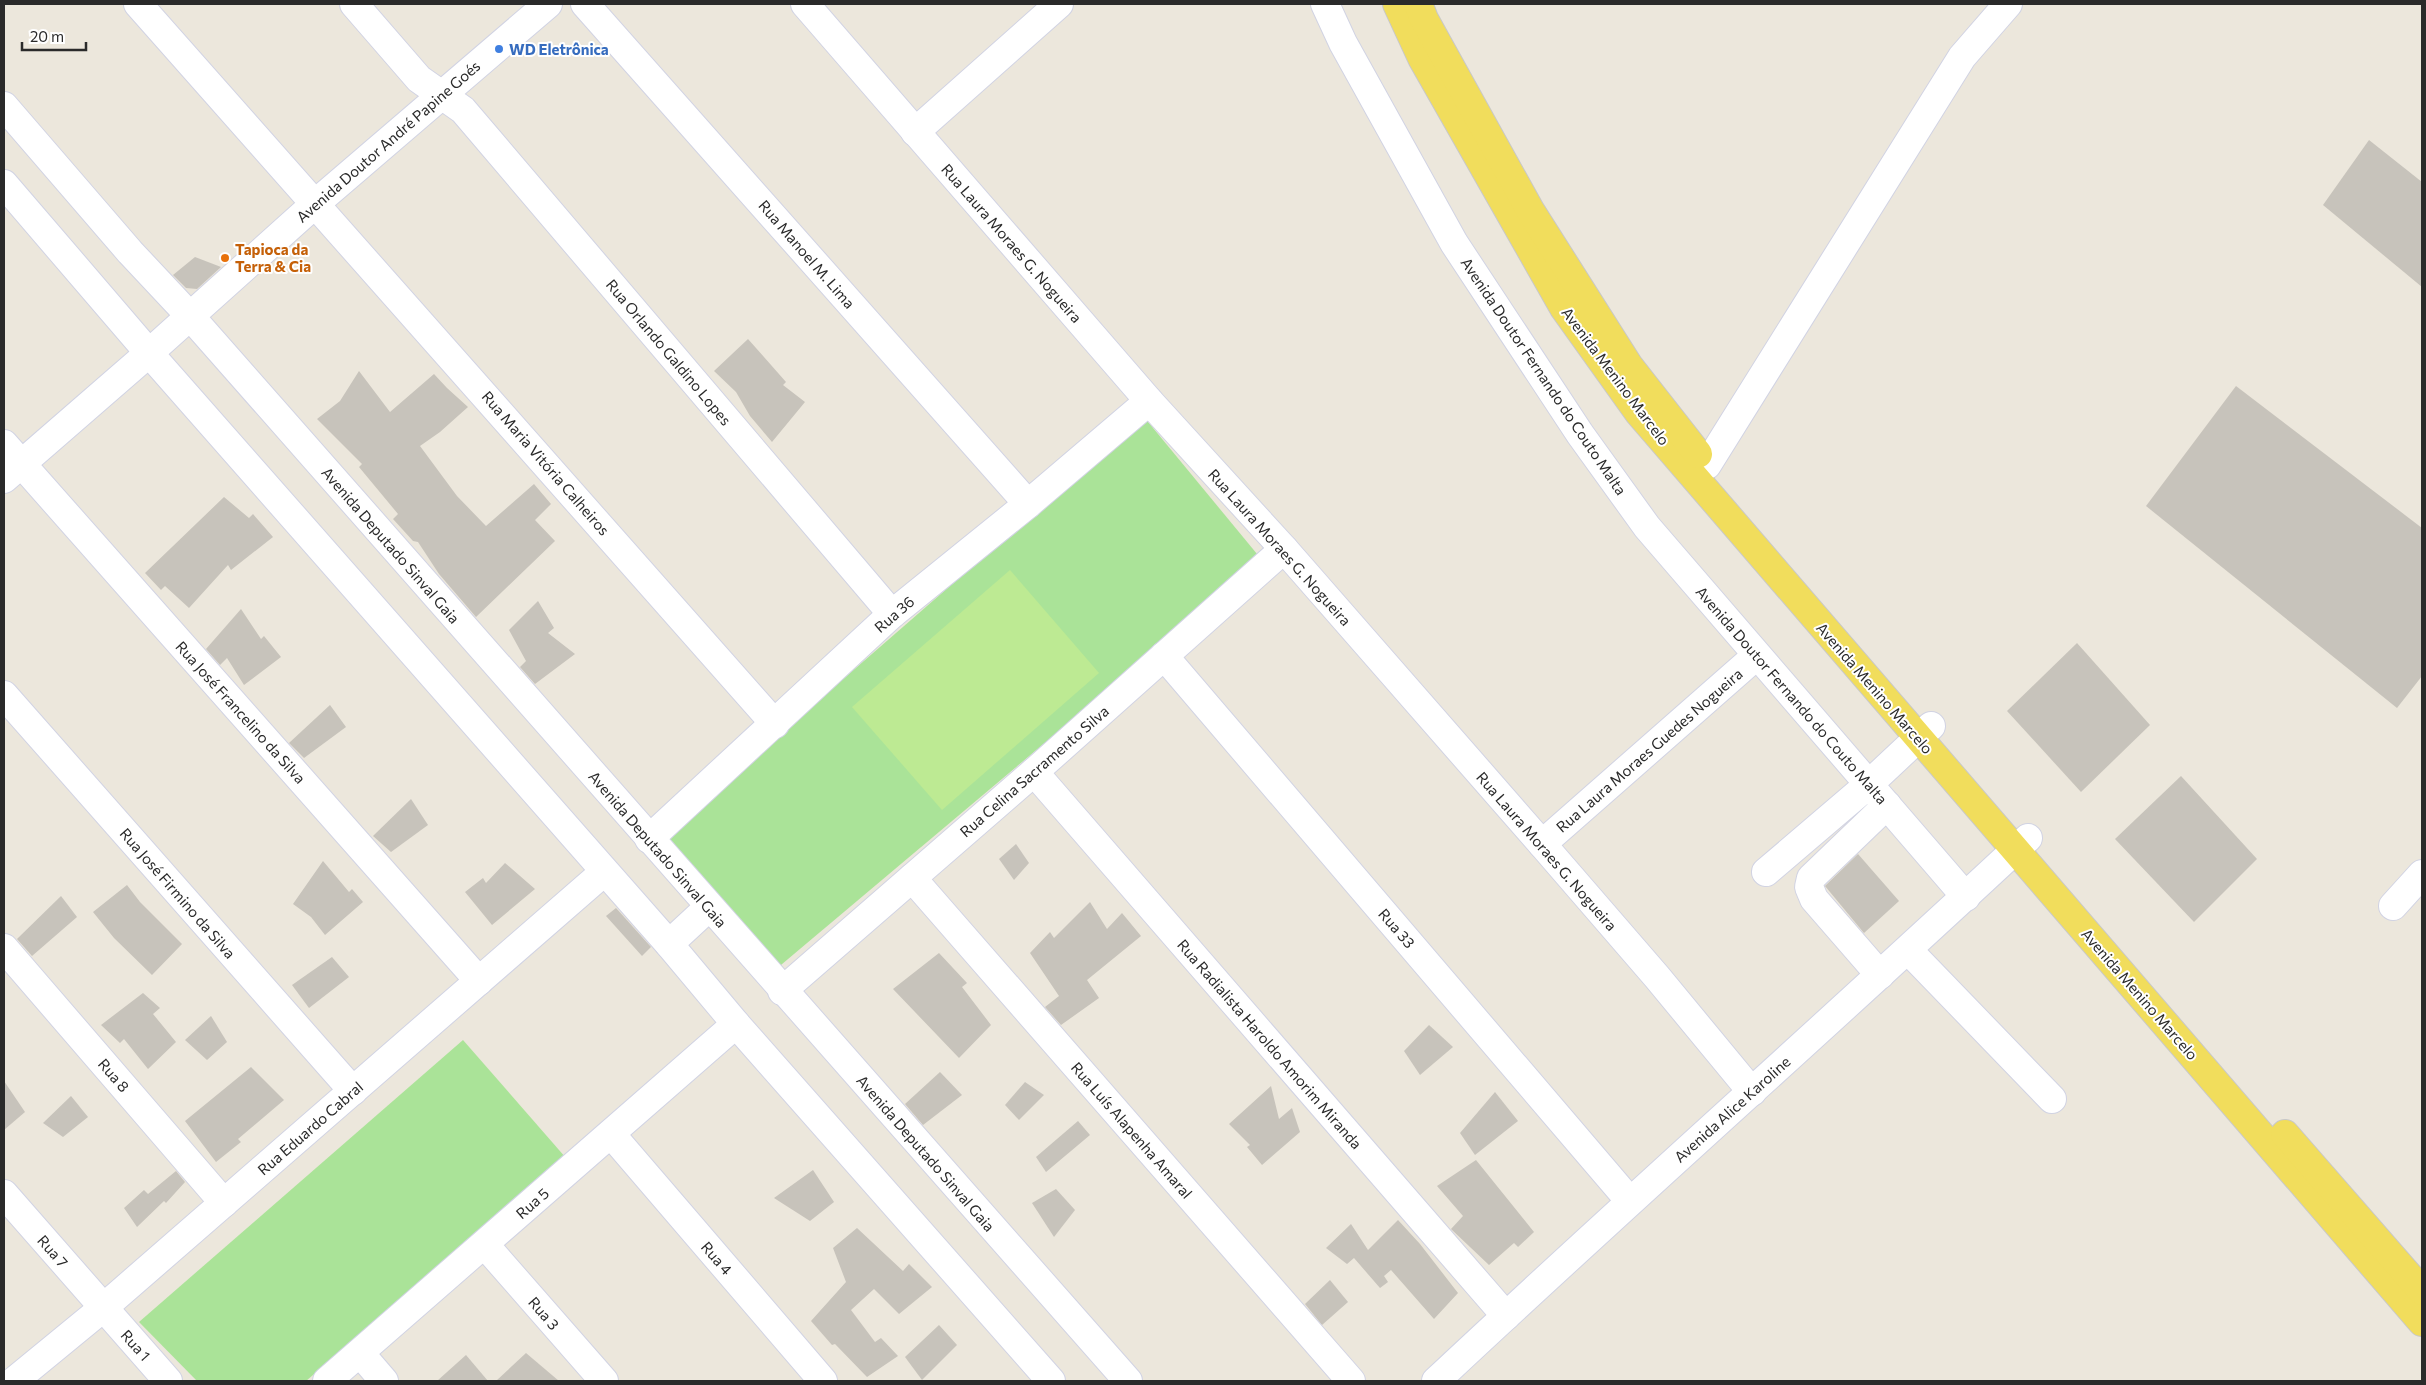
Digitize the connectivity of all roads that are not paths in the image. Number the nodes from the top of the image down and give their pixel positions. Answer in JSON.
{"nodes":[{"id":1,"x":138,"y":4,"type":"edge"},
{"id":2,"x":354,"y":4,"type":"edge"},
{"id":3,"x":548,"y":4,"type":"edge"},
{"id":4,"x":585,"y":4,"type":"edge"},
{"id":5,"x":806,"y":4,"type":"edge"},
{"id":6,"x":1059,"y":4,"type":"edge"},
{"id":7,"x":1325,"y":4,"type":"edge"},
{"id":8,"x":1397,"y":4,"type":"edge"},
{"id":9,"x":1418,"y":4,"type":"edge"},
{"id":10,"x":2008,"y":4,"type":"edge"},
{"id":11,"x":441,"y":95,"type":"junction"},
{"id":12,"x":4,"y":106,"type":"edge"},
{"id":13,"x":915,"y":132,"type":"junction"},
{"id":14,"x":4,"y":184,"type":"edge"},
{"id":15,"x":316,"y":203,"type":"junction"},
{"id":16,"x":190,"y":316,"type":"junction"},
{"id":17,"x":149,"y":353,"type":"junction"},
{"id":18,"x":1149,"y":401,"type":"junction"},
{"id":19,"x":9,"y":462,"type":"edge"},
{"id":20,"x":1707,"y":466,"type":"junction"},
{"id":21,"x":1028,"y":504,"type":"junction"},
{"id":22,"x":1284,"y":549,"type":"junction"},
{"id":23,"x":892,"y":614,"type":"junction"},
{"id":24,"x":1164,"y":656,"type":"junction"},
{"id":25,"x":1756,"y":656,"type":"junction"},
{"id":26,"x":4,"y":695,"type":"edge"},
{"id":27,"x":775,"y":724,"type":"junction"},
{"id":28,"x":1924,"y":732,"type":"junction"},
{"id":29,"x":1034,"y":772,"type":"junction"},
{"id":30,"x":1868,"y":785,"type":"junction"},
{"id":31,"x":1888,"y":804,"type":"junction"},
{"id":32,"x":649,"y":839,"type":"junction"},
{"id":33,"x":1542,"y":844,"type":"junction"},
{"id":34,"x":2022,"y":844,"type":"junction"},
{"id":35,"x":604,"y":872,"type":"junction"},
{"id":36,"x":1766,"y":872,"type":"dead end"},
{"id":37,"x":2422,"y":874,"type":"edge"},
{"id":38,"x":912,"y":878,"type":"junction"},
{"id":39,"x":1966,"y":897,"type":"junction"},
{"id":40,"x":2393,"y":906,"type":"dead end"},
{"id":41,"x":709,"y":907,"type":"junction"},
{"id":42,"x":669,"y":944,"type":"junction"},
{"id":43,"x":4,"y":948,"type":"edge"},
{"id":44,"x":1908,"y":950,"type":"junction"},
{"id":45,"x":1880,"y":976,"type":"junction"},
{"id":46,"x":479,"y":980,"type":"junction"},
{"id":47,"x":782,"y":991,"type":"junction"},
{"id":48,"x":736,"y":1024,"type":"junction"},
{"id":49,"x":353,"y":1091,"type":"junction"},
{"id":50,"x":1752,"y":1092,"type":"junction"},
{"id":51,"x":2052,"y":1099,"type":"dead end"},
{"id":52,"x":611,"y":1134,"type":"junction"},
{"id":53,"x":4,"y":1194,"type":"edge"},
{"id":54,"x":1630,"y":1200,"type":"junction"},
{"id":55,"x":224,"y":1203,"type":"junction"},
{"id":56,"x":485,"y":1245,"type":"junction"},
{"id":57,"x":2422,"y":1291,"type":"edge"},
{"id":58,"x":103,"y":1308,"type":"junction"},
{"id":59,"x":1506,"y":1316,"type":"junction"},
{"id":60,"x":2422,"y":1322,"type":"edge"},
{"id":61,"x":360,"y":1353,"type":"junction"},
{"id":62,"x":14,"y":1381,"type":"edge"},
{"id":63,"x":168,"y":1381,"type":"edge"},
{"id":64,"x":327,"y":1381,"type":"edge"},
{"id":65,"x":384,"y":1381,"type":"edge"},
{"id":66,"x":604,"y":1381,"type":"edge"},
{"id":67,"x":823,"y":1381,"type":"edge"},
{"id":68,"x":1052,"y":1381,"type":"edge"},
{"id":69,"x":1128,"y":1381,"type":"edge"},
{"id":70,"x":1351,"y":1381,"type":"edge"},
{"id":71,"x":1436,"y":1381,"type":"edge"}],
"edges":[{"from":1,"to":15,"type":"street","name":"Rua Maria Vitória Calheiros"},
{"from":2,"to":11,"type":"street","name":"Rua Orlando Galdino Lopes"},
{"from":3,"to":11,"type":"street","name":"Avenida Doutor André Papine Goés"},
{"from":4,"to":21,"type":"street","name":"Rua Manoel M. Lima"},
{"from":5,"to":13,"type":"street","name":"Rua Laura Moraes G. Nogueira"},
{"from":6,"to":13,"type":"street"},
{"from":7,"to":25,"type":"street","name":"Avenida Doutor Fernando do Couto Malta"},
{"from":8,"to":28,"type":"main road","name":"Avenida Menino Marcelo"},
{"from":9,"to":20,"type":"main road","name":"Avenida Menino Marcelo"},
{"from":10,"to":20,"type":"street"},
{"from":11,"to":15,"type":"street","name":"Avenida Doutor André Papine Goés"},
{"from":11,"to":23,"type":"street","name":"Rua Orlando Galdino Lopes"},
{"from":12,"to":16,"type":"street","name":"Avenida Deputado Sinval Gaia"},
{"from":13,"to":18,"type":"street","name":"Rua Laura Moraes G. Nogueira"},
{"from":14,"to":17,"type":"street"},
{"from":15,"to":16,"type":"street","name":"Avenida Doutor André Papine Goés"},
{"from":15,"to":27,"type":"street","name":"Rua Maria Vitória Calheiros"},
{"from":16,"to":17,"type":"street","name":"Avenida Doutor André Papine Goés"},
{"from":16,"to":32,"type":"street","name":"Avenida Deputado Sinval Gaia"},
{"from":17,"to":19,"type":"street","name":"Avenida Doutor André Papine Goés"},
{"from":17,"to":35,"type":"street"},
{"from":18,"to":21,"type":"street","name":"Rua 36"},
{"from":18,"to":22,"type":"street","name":"Rua Laura Moraes G. Nogueira"},
{"from":19,"to":46,"type":"street","name":"Rua José Francelino da Silva"},
{"from":20,"to":28,"type":"main road","name":"Avenida Menino Marcelo"},
{"from":21,"to":23,"type":"street","name":"Rua 36"},
{"from":22,"to":24,"type":"street","name":"Rua Celina Sacramento Silva"},
{"from":22,"to":33,"type":"street","name":"Rua Laura Moraes G. Nogueira"},
{"from":23,"to":27,"type":"street","name":"Rua 36"},
{"from":24,"to":29,"type":"street","name":"Rua Celina Sacramento Silva"},
{"from":24,"to":54,"type":"street","name":"Rua 33"},
{"from":25,"to":30,"type":"street","name":"Avenida Doutor Fernando do Couto Malta"},
{"from":25,"to":33,"type":"street","name":"Rua Laura Moraes Guedes Nogueira"},
{"from":26,"to":49,"type":"street","name":"Rua José Firmino da Silva"},
{"from":27,"to":32,"type":"street","name":"Rua 36"},
{"from":28,"to":30,"type":"street"},
{"from":28,"to":34,"type":"main road","name":"Avenida Menino Marcelo"},
{"from":29,"to":38,"type":"street","name":"Rua Celina Sacramento Silva"},
{"from":29,"to":59,"type":"street","name":"Rua Radialista Haroldo Amorim Miranda"},
{"from":30,"to":31,"type":"street","name":"Avenida Doutor Fernando do Couto Malta"},
{"from":30,"to":36,"type":"street"},
{"from":31,"to":39,"type":"street","name":"Avenida Doutor Fernando do Couto Malta"},
{"from":31,"to":45,"type":"street"},
{"from":32,"to":41,"type":"street","name":"Avenida Deputado Sinval Gaia"},
{"from":33,"to":50,"type":"street","name":"Rua Laura Moraes G. Nogueira"},
{"from":34,"to":39,"type":"street","name":"Avenida Alice Karoline"},
{"from":34,"to":57,"type":"main road","name":"Avenida Menino Marcelo"},
{"from":34,"to":60,"type":"main road","name":"Avenida Menino Marcelo"},
{"from":35,"to":42,"type":"street"},
{"from":35,"to":46,"type":"street","name":"Rua Eduardo Cabral"},
{"from":37,"to":40,"type":"street"},
{"from":38,"to":47,"type":"street","name":"Rua Celina Sacramento Silva"},
{"from":38,"to":70,"type":"street","name":"Rua Luís Alapenha Amaral"},
{"from":39,"to":44,"type":"street","name":"Avenida Alice Karoline"},
{"from":41,"to":42,"type":"street"},
{"from":41,"to":47,"type":"street","name":"Avenida Deputado Sinval Gaia"},
{"from":42,"to":48,"type":"street"},
{"from":43,"to":55,"type":"street","name":"Rua 8"},
{"from":44,"to":45,"type":"street","name":"Avenida Alice Karoline"},
{"from":44,"to":51,"type":"street"},
{"from":45,"to":50,"type":"street","name":"Avenida Alice Karoline"},
{"from":46,"to":49,"type":"street","name":"Rua Eduardo Cabral"},
{"from":47,"to":69,"type":"street","name":"Avenida Deputado Sinval Gaia"},
{"from":48,"to":52,"type":"street","name":"Rua 5"},
{"from":48,"to":68,"type":"street"},
{"from":49,"to":55,"type":"street","name":"Rua Eduardo Cabral"},
{"from":50,"to":54,"type":"street","name":"Avenida Alice Karoline"},
{"from":52,"to":56,"type":"street","name":"Rua 5"},
{"from":52,"to":67,"type":"street","name":"Rua 4"},
{"from":53,"to":58,"type":"street","name":"Rua 7"},
{"from":54,"to":59,"type":"street","name":"Avenida Alice Karoline"},
{"from":55,"to":58,"type":"street","name":"Rua Eduardo Cabral"},
{"from":56,"to":61,"type":"street","name":"Rua 5"},
{"from":56,"to":66,"type":"street","name":"Rua 3"},
{"from":58,"to":62,"type":"street","name":"Rua Eduardo Cabral"},
{"from":58,"to":63,"type":"street","name":"Rua 1"},
{"from":59,"to":71,"type":"street","name":"Avenida Alice Karoline"},
{"from":61,"to":64,"type":"street","name":"Rua 5"},
{"from":61,"to":65,"type":"street"}]}
